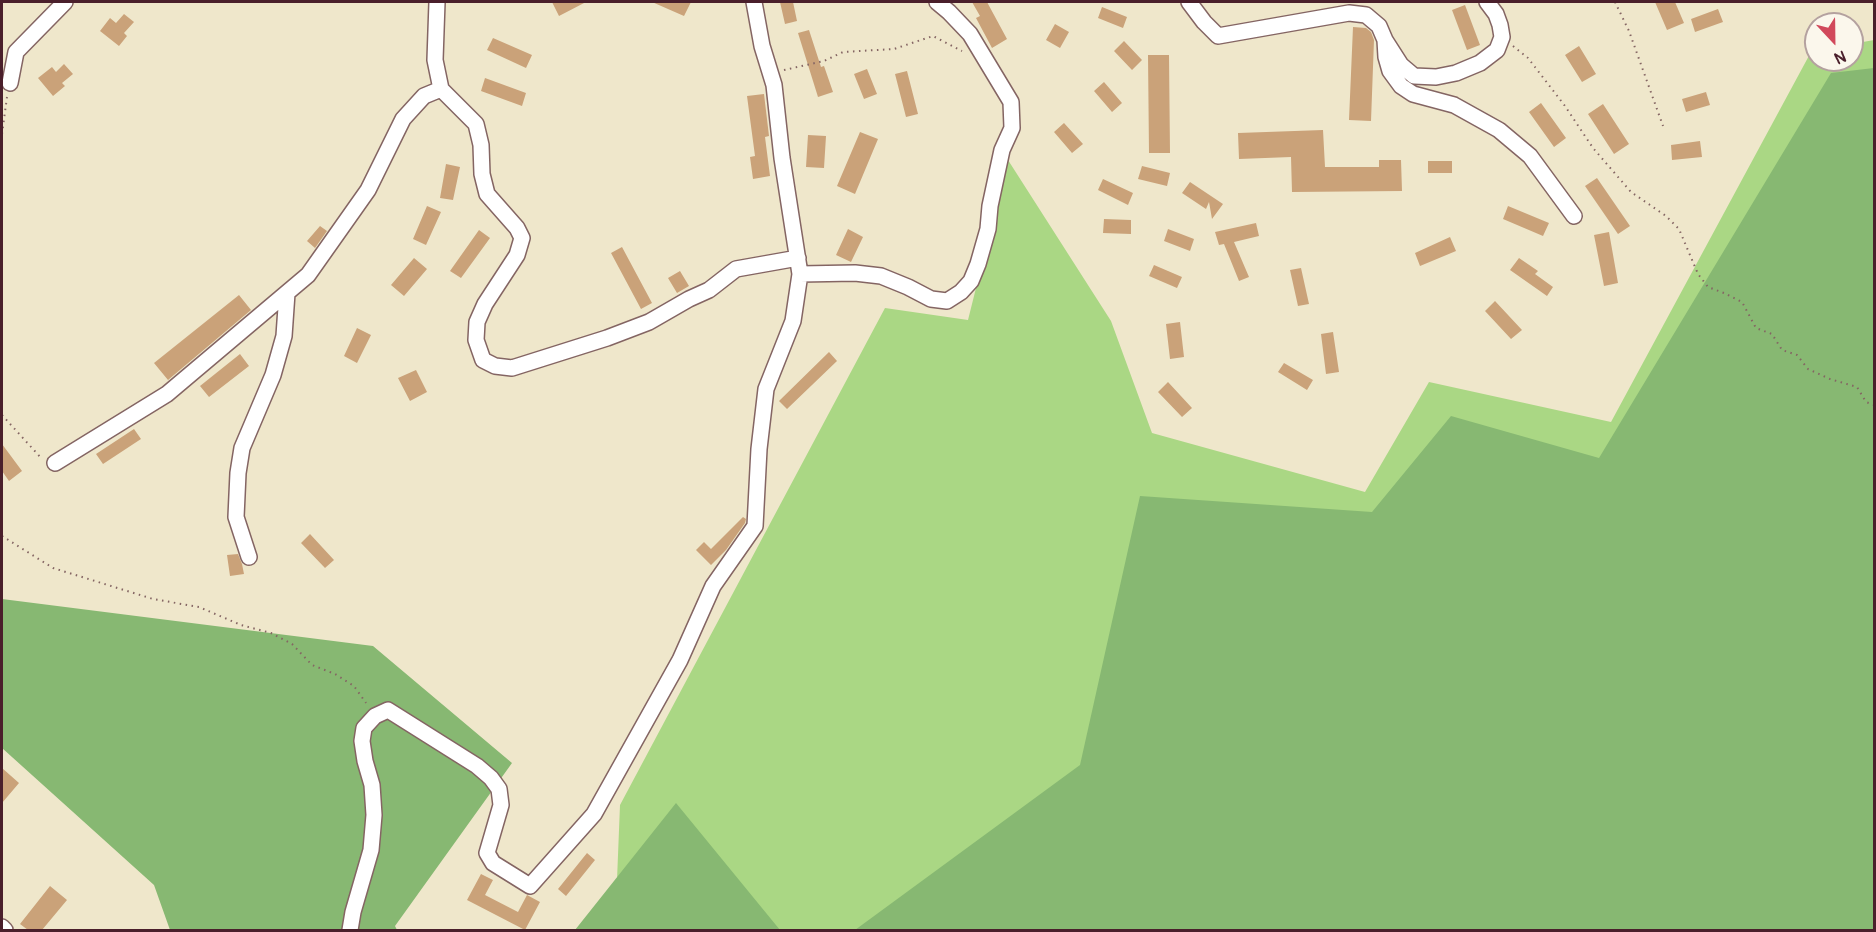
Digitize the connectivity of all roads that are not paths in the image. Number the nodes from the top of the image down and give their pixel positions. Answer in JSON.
{"nodes":[{"id":1,"x":64,"y":2,"type":"edge"},
{"id":2,"x":437,"y":2,"type":"edge"},
{"id":3,"x":754,"y":2,"type":"edge"},
{"id":4,"x":937,"y":2,"type":"edge"},
{"id":5,"x":1189,"y":2,"type":"edge"},
{"id":6,"x":1487,"y":2,"type":"edge"},
{"id":7,"x":1385,"y":40,"type":"junction"},
{"id":8,"x":10,"y":83,"type":"road end"},
{"id":9,"x":441,"y":89,"type":"junction"},
{"id":10,"x":1574,"y":216,"type":"dead end"},
{"id":11,"x":798,"y":258,"type":"junction"},
{"id":12,"x":800,"y":274,"type":"junction"},
{"id":13,"x":287,"y":293,"type":"junction"},
{"id":14,"x":55,"y":463,"type":"road end"},
{"id":15,"x":249,"y":557,"type":"dead end"},
{"id":16,"x":2,"y":927,"type":"edge"},
{"id":17,"x":5,"y":930,"type":"edge"},
{"id":18,"x":350,"y":930,"type":"edge"}],
"edges":[{"from":1,"to":8,"type":"street"},
{"from":2,"to":9,"type":"street"},
{"from":3,"to":11,"type":"street"},
{"from":4,"to":12,"type":"street"},
{"from":5,"to":7,"type":"street"},
{"from":6,"to":7,"type":"street"},
{"from":7,"to":10,"type":"street"},
{"from":9,"to":11,"type":"street"},
{"from":9,"to":13,"type":"street"},
{"from":11,"to":12,"type":"street"},
{"from":12,"to":18,"type":"street"},
{"from":13,"to":14,"type":"street"},
{"from":13,"to":15,"type":"street"},
{"from":16,"to":17,"type":"street"}]}
